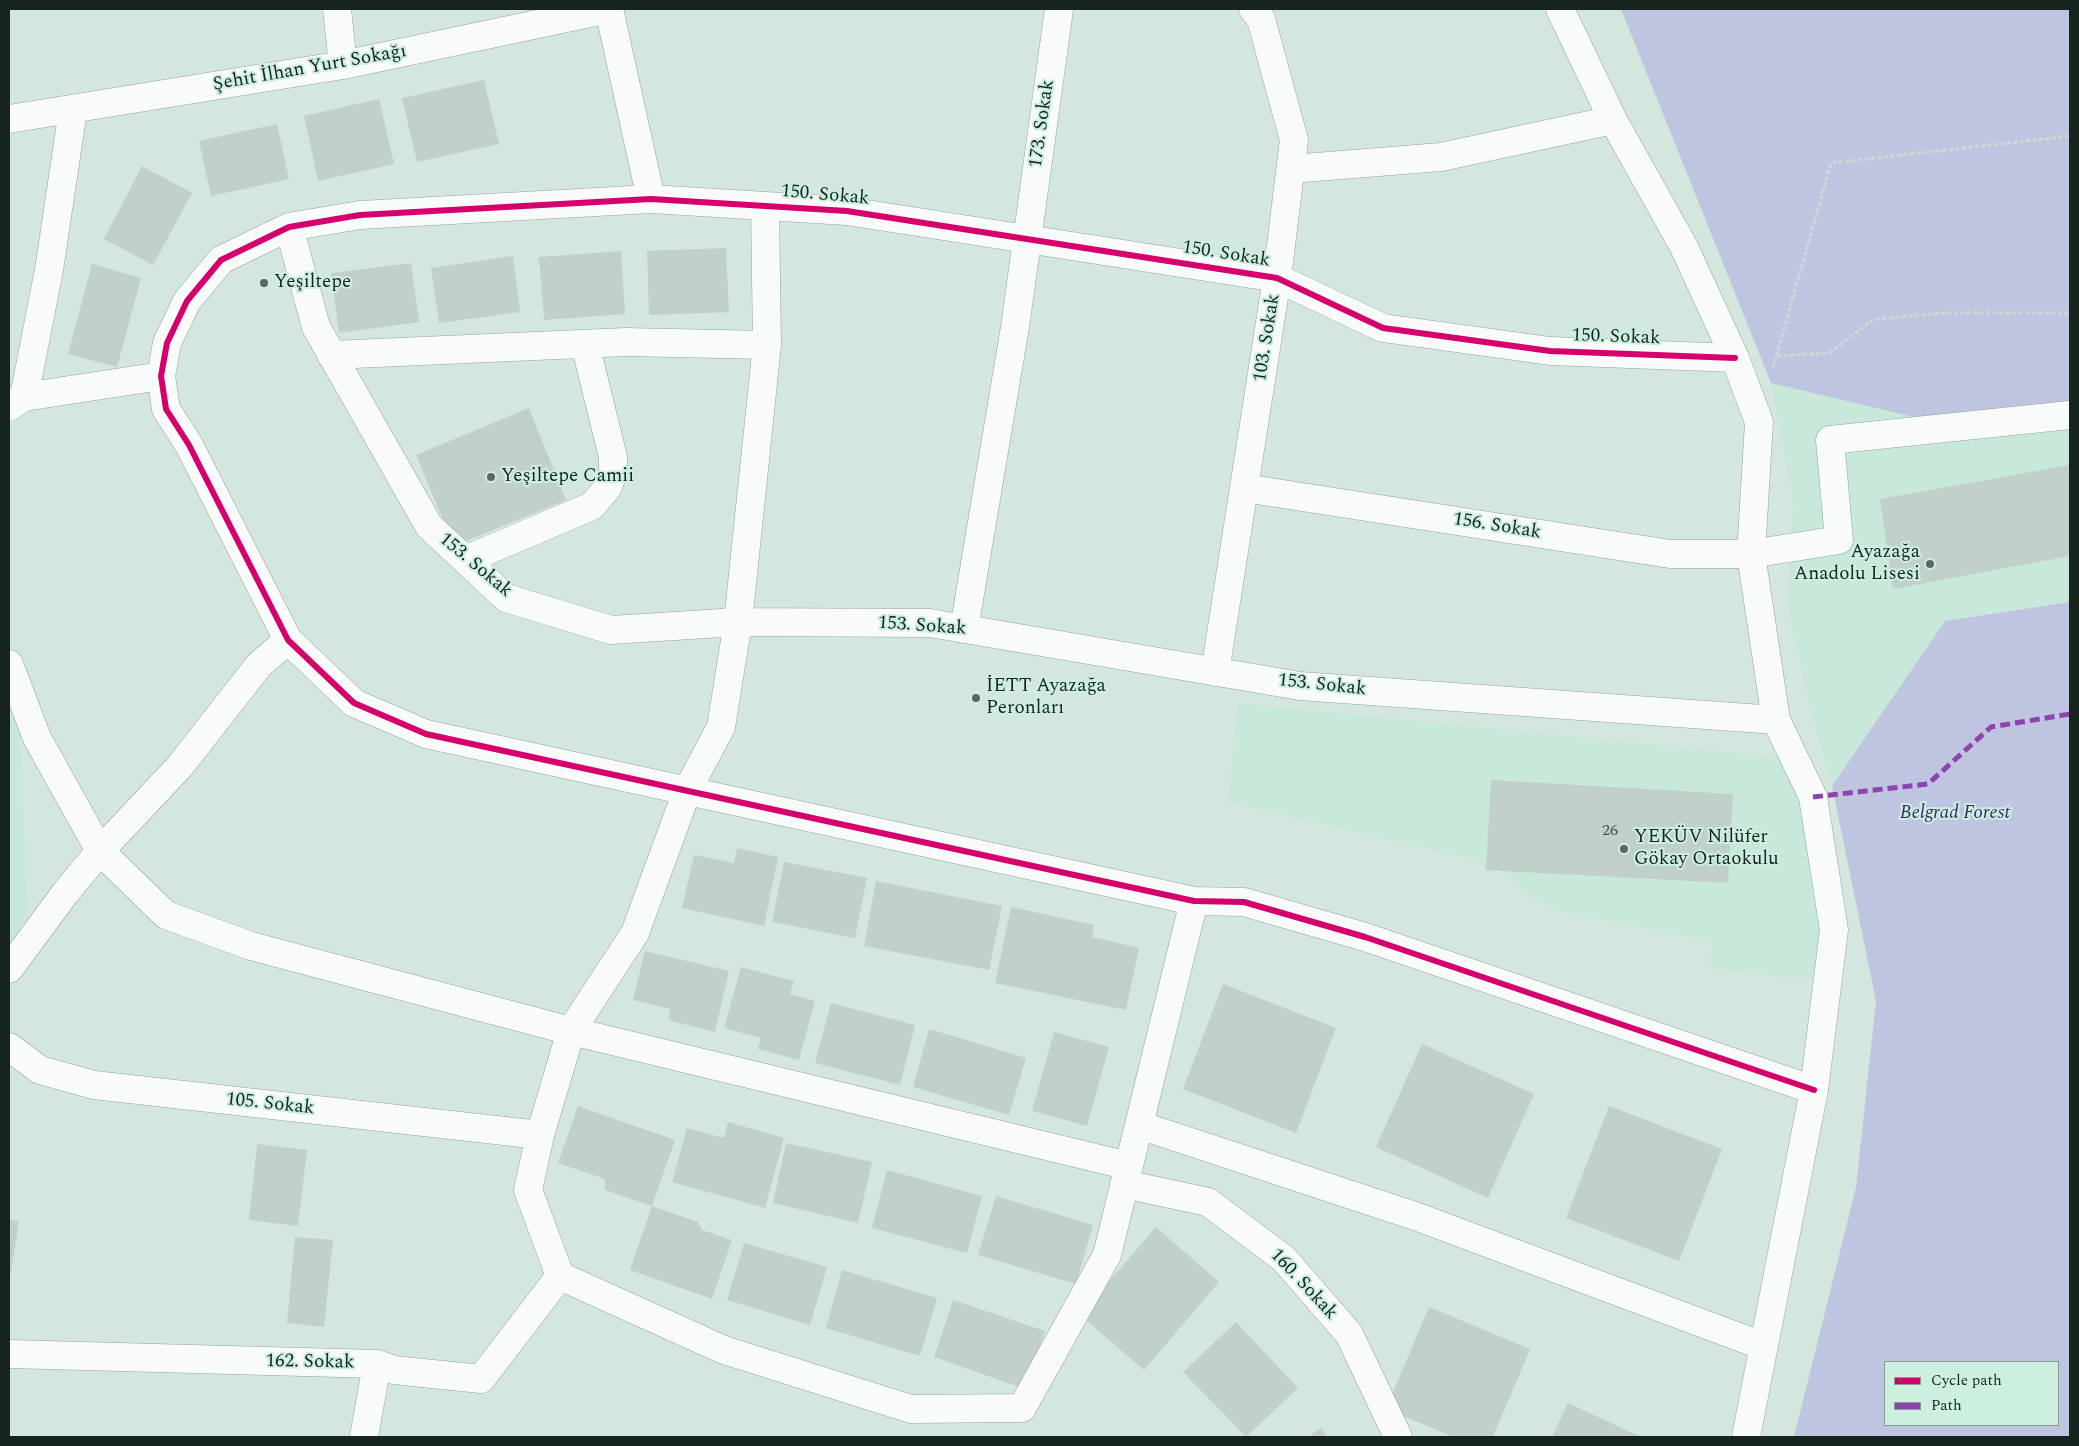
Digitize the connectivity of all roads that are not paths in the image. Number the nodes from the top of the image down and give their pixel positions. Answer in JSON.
{"nodes":[{"id":1,"x":337,"y":9,"type":"edge"},
{"id":2,"x":609,"y":9,"type":"edge"},
{"id":3,"x":1059,"y":9,"type":"edge"},
{"id":4,"x":1253,"y":9,"type":"edge"},
{"id":5,"x":1560,"y":9,"type":"edge"},
{"id":6,"x":569,"y":13,"type":"edge"},
{"id":7,"x":343,"y":65,"type":"junction"},
{"id":8,"x":73,"y":110,"type":"junction"},
{"id":9,"x":9,"y":119,"type":"edge"},
{"id":10,"x":1612,"y":120,"type":"junction"},
{"id":11,"x":1291,"y":169,"type":"junction"},
{"id":12,"x":652,"y":199,"type":"junction"},
{"id":13,"x":765,"y":206,"type":"junction"},
{"id":14,"x":289,"y":227,"type":"junction"},
{"id":15,"x":1027,"y":239,"type":"junction"},
{"id":16,"x":1277,"y":278,"type":"junction"},
{"id":17,"x":585,"y":344,"type":"junction"},
{"id":18,"x":767,"y":345,"type":"junction"},
{"id":19,"x":332,"y":355,"type":"junction"},
{"id":20,"x":1735,"y":358,"type":"junction"},
{"id":21,"x":161,"y":376,"type":"junction"},
{"id":22,"x":16,"y":402,"type":"edge"},
{"id":23,"x":2070,"y":415,"type":"edge"},
{"id":24,"x":1244,"y":488,"type":"junction"},
{"id":25,"x":1751,"y":554,"type":"junction"},
{"id":26,"x":465,"y":560,"type":"junction"},
{"id":27,"x":738,"y":622,"type":"junction"},
{"id":28,"x":964,"y":629,"type":"junction"},
{"id":29,"x":288,"y":640,"type":"junction"},
{"id":30,"x":9,"y":664,"type":"edge"},
{"id":31,"x":1215,"y":672,"type":"junction"},
{"id":32,"x":1776,"y":720,"type":"junction"},
{"id":33,"x":687,"y":791,"type":"junction"},
{"id":34,"x":100,"y":851,"type":"junction"},
{"id":35,"x":1194,"y":900,"type":"junction"},
{"id":36,"x":9,"y":968,"type":"edge"},
{"id":37,"x":571,"y":1031,"type":"junction"},
{"id":38,"x":9,"y":1047,"type":"edge"},
{"id":39,"x":1814,"y":1090,"type":"junction"},
{"id":40,"x":1139,"y":1125,"type":"junction"},
{"id":41,"x":540,"y":1135,"type":"junction"},
{"id":42,"x":1127,"y":1175,"type":"junction"},
{"id":43,"x":560,"y":1276,"type":"junction"},
{"id":44,"x":1762,"y":1346,"type":"junction"},
{"id":45,"x":9,"y":1354,"type":"edge"},
{"id":46,"x":377,"y":1364,"type":"junction"},
{"id":47,"x":364,"y":1437,"type":"edge"},
{"id":48,"x":1398,"y":1437,"type":"edge"},
{"id":49,"x":1746,"y":1437,"type":"edge"}],
"edges":[{"from":1,"to":7,"type":"street"},
{"from":2,"to":6,"type":"street","name":"Şehit İlhan Yurt Sokağı"},
{"from":2,"to":12,"type":"street"},
{"from":3,"to":15,"type":"street","name":"173. Sokak"},
{"from":4,"to":11,"type":"street","name":"103. Sokak"},
{"from":5,"to":10,"type":"street"},
{"from":6,"to":7,"type":"street","name":"Şehit İlhan Yurt Sokağı"},
{"from":7,"to":8,"type":"street","name":"Şehit İlhan Yurt Sokağı"},
{"from":8,"to":9,"type":"street","name":"Şehit İlhan Yurt Sokağı"},
{"from":8,"to":22,"type":"street"},
{"from":10,"to":11,"type":"street"},
{"from":10,"to":20,"type":"street"},
{"from":11,"to":16,"type":"street","name":"103. Sokak"},
{"from":12,"to":13,"type":"street","name":"150. Sokak"},
{"from":12,"to":14,"type":"street","name":"150. Sokak"},
{"from":13,"to":15,"type":"street","name":"150. Sokak"},
{"from":13,"to":18,"type":"street"},
{"from":14,"to":19,"type":"street","name":"153. Sokak"},
{"from":14,"to":21,"type":"street","name":"150. Sokak"},
{"from":15,"to":16,"type":"street","name":"150. Sokak"},
{"from":15,"to":28,"type":"street","name":"173. Sokak"},
{"from":16,"to":20,"type":"street","name":"150. Sokak"},
{"from":16,"to":24,"type":"street","name":"103. Sokak"},
{"from":17,"to":18,"type":"street"},
{"from":17,"to":19,"type":"street"},
{"from":17,"to":26,"type":"street"},
{"from":18,"to":27,"type":"street"},
{"from":19,"to":26,"type":"street","name":"153. Sokak"},
{"from":20,"to":25,"type":"street"},
{"from":21,"to":22,"type":"street"},
{"from":21,"to":29,"type":"street","name":"150. Sokak"},
{"from":23,"to":25,"type":"street","name":"156. Sokak"},
{"from":24,"to":25,"type":"street","name":"156. Sokak"},
{"from":24,"to":31,"type":"street","name":"103. Sokak"},
{"from":25,"to":32,"type":"street"},
{"from":26,"to":27,"type":"street","name":"153. Sokak"},
{"from":27,"to":28,"type":"street","name":"153. Sokak"},
{"from":27,"to":33,"type":"street"},
{"from":28,"to":31,"type":"street","name":"153. Sokak"},
{"from":29,"to":33,"type":"street","name":"150. Sokak"},
{"from":29,"to":34,"type":"street"},
{"from":30,"to":34,"type":"street","name":"160. Sokak"},
{"from":31,"to":32,"type":"street","name":"153. Sokak"},
{"from":32,"to":39,"type":"street"},
{"from":33,"to":35,"type":"street","name":"150. Sokak"},
{"from":33,"to":37,"type":"street"},
{"from":34,"to":36,"type":"street"},
{"from":34,"to":37,"type":"street","name":"160. Sokak"},
{"from":35,"to":39,"type":"street","name":"150. Sokak"},
{"from":35,"to":40,"type":"street"},
{"from":37,"to":41,"type":"street"},
{"from":37,"to":42,"type":"street","name":"160. Sokak"},
{"from":38,"to":41,"type":"street","name":"105. Sokak"},
{"from":39,"to":44,"type":"street"},
{"from":40,"to":42,"type":"street"},
{"from":40,"to":44,"type":"street"},
{"from":41,"to":43,"type":"street"},
{"from":42,"to":43,"type":"street"},
{"from":42,"to":48,"type":"street","name":"160. Sokak"},
{"from":43,"to":46,"type":"street","name":"162. Sokak"},
{"from":44,"to":49,"type":"street"},
{"from":45,"to":46,"type":"street","name":"162. Sokak"},
{"from":46,"to":47,"type":"street"}]}
